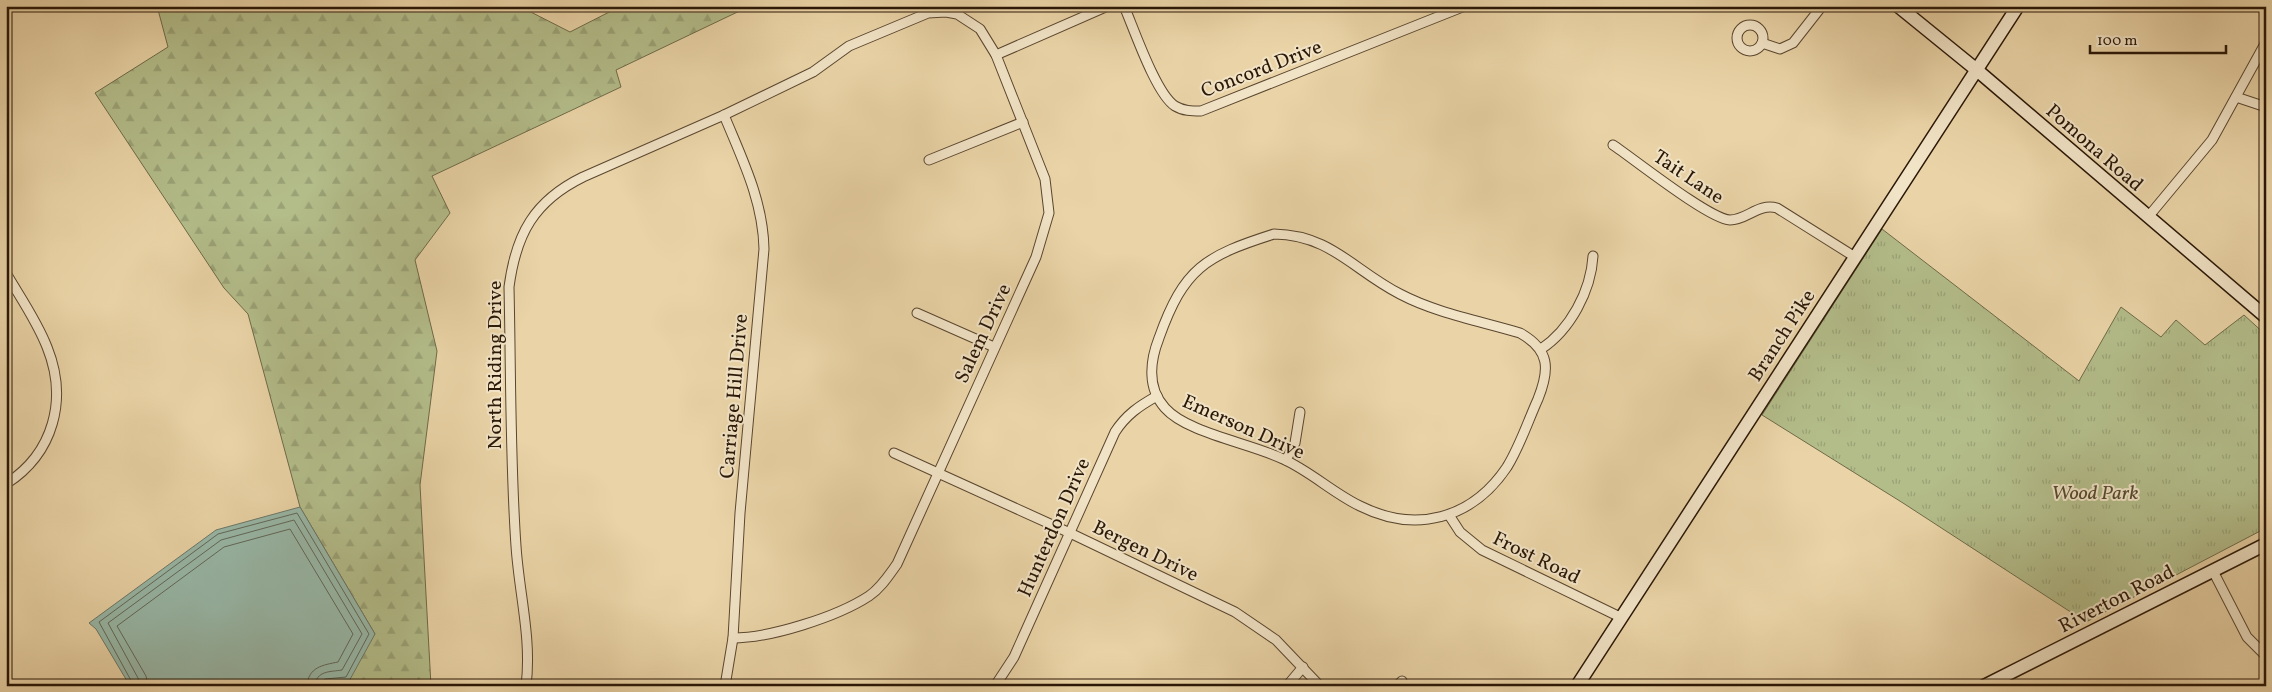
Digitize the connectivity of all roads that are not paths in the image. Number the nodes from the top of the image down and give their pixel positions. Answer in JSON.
{"nodes":[{"id":1,"x":1108,"y":6,"type":"edge"},
{"id":2,"x":1124,"y":6,"type":"edge"},
{"id":3,"x":1465,"y":6,"type":"edge"},
{"id":4,"x":1822,"y":6,"type":"edge"},
{"id":5,"x":1898,"y":6,"type":"edge"},
{"id":6,"x":2018,"y":6,"type":"edge"},
{"id":7,"x":892,"y":29,"type":"joint"},
{"id":8,"x":2266,"y":42,"type":"edge"},
{"id":9,"x":1762,"y":44,"type":"dead end"},
{"id":10,"x":996,"y":55,"type":"junction"},
{"id":11,"x":1978,"y":71,"type":"junction"},
{"id":12,"x":2236,"y":97,"type":"junction"},
{"id":13,"x":2266,"y":107,"type":"edge"},
{"id":14,"x":724,"y":116,"type":"junction"},
{"id":15,"x":1023,"y":122,"type":"junction"},
{"id":16,"x":1613,"y":145,"type":"dead end"},
{"id":17,"x":929,"y":160,"type":"dead end"},
{"id":18,"x":2148,"y":217,"type":"junction"},
{"id":19,"x":1594,"y":256,"type":"dead end"},
{"id":20,"x":1854,"y":257,"type":"junction"},
{"id":21,"x":6,"y":273,"type":"edge"},
{"id":22,"x":917,"y":313,"type":"dead end"},
{"id":23,"x":2266,"y":317,"type":"edge"},
{"id":24,"x":994,"y":347,"type":"junction"},
{"id":25,"x":1541,"y":349,"type":"junction"},
{"id":26,"x":1157,"y":396,"type":"junction"},
{"id":27,"x":1300,"y":412,"type":"dead end"},
{"id":28,"x":894,"y":453,"type":"dead end"},
{"id":29,"x":1286,"y":460,"type":"junction"},
{"id":30,"x":939,"y":472,"type":"junction"},
{"id":31,"x":6,"y":484,"type":"edge"},
{"id":32,"x":1449,"y":515,"type":"junction"},
{"id":33,"x":1070,"y":533,"type":"junction"},
{"id":34,"x":2266,"y":544,"type":"edge"},
{"id":35,"x":2213,"y":570,"type":"junction"},
{"id":36,"x":1620,"y":617,"type":"junction"},
{"id":37,"x":733,"y":638,"type":"junction"},
{"id":38,"x":2266,"y":656,"type":"edge"},
{"id":39,"x":1303,"y":667,"type":"junction"},
{"id":40,"x":526,"y":686,"type":"edge"},
{"id":41,"x":725,"y":686,"type":"edge"},
{"id":42,"x":996,"y":686,"type":"edge"},
{"id":43,"x":1287,"y":686,"type":"edge"},
{"id":44,"x":1320,"y":686,"type":"edge"},
{"id":45,"x":1577,"y":686,"type":"edge"},
{"id":46,"x":1984,"y":686,"type":"edge"}],
"edges":[{"from":1,"to":10,"type":"street"},
{"from":2,"to":3,"type":"street","name":"Concord Drive"},
{"from":4,"to":9,"type":"street"},
{"from":5,"to":11,"type":"street","name":"Pomona Road"},
{"from":6,"to":11,"type":"street","name":"Branch Pike"},
{"from":7,"to":10,"type":"street","name":"Salem Drive"},
{"from":7,"to":14,"type":"street","name":"North Riding Drive"},
{"from":8,"to":12,"type":"street"},
{"from":10,"to":15,"type":"street","name":"Salem Drive"},
{"from":11,"to":18,"type":"street","name":"Pomona Road"},
{"from":11,"to":20,"type":"street","name":"Branch Pike"},
{"from":12,"to":13,"type":"street"},
{"from":12,"to":18,"type":"street"},
{"from":14,"to":37,"type":"street","name":"Carriage Hill Drive"},
{"from":14,"to":40,"type":"street","name":"North Riding Drive"},
{"from":15,"to":17,"type":"street"},
{"from":15,"to":24,"type":"street","name":"Salem Drive"},
{"from":16,"to":20,"type":"street","name":"Tait Lane"},
{"from":18,"to":23,"type":"street","name":"Pomona Road"},
{"from":19,"to":25,"type":"street"},
{"from":20,"to":36,"type":"street","name":"Branch Pike"},
{"from":21,"to":31,"type":"street"},
{"from":22,"to":24,"type":"street"},
{"from":24,"to":30,"type":"street","name":"Salem Drive"},
{"from":25,"to":26,"type":"street","name":"Emerson Drive"},
{"from":25,"to":32,"type":"street","name":"Emerson Drive"},
{"from":26,"to":29,"type":"street","name":"Emerson Drive"},
{"from":26,"to":33,"type":"street","name":"Hunterdon Drive"},
{"from":27,"to":29,"type":"street"},
{"from":28,"to":30,"type":"street","name":"Bergen Drive"},
{"from":29,"to":32,"type":"street","name":"Emerson Drive"},
{"from":30,"to":33,"type":"street","name":"Bergen Drive"},
{"from":30,"to":37,"type":"street","name":"Salem Drive"},
{"from":32,"to":36,"type":"street","name":"Frost Road"},
{"from":33,"to":39,"type":"street","name":"Bergen Drive"},
{"from":33,"to":42,"type":"street","name":"Hunterdon Drive"},
{"from":34,"to":35,"type":"street","name":"Riverton Road"},
{"from":35,"to":38,"type":"street"},
{"from":35,"to":46,"type":"street","name":"Riverton Road"},
{"from":36,"to":45,"type":"street","name":"Branch Pike"},
{"from":37,"to":41,"type":"street","name":"Carriage Hill Drive"},
{"from":39,"to":43,"type":"street"},
{"from":39,"to":44,"type":"street","name":"Bergen Drive"}]}
